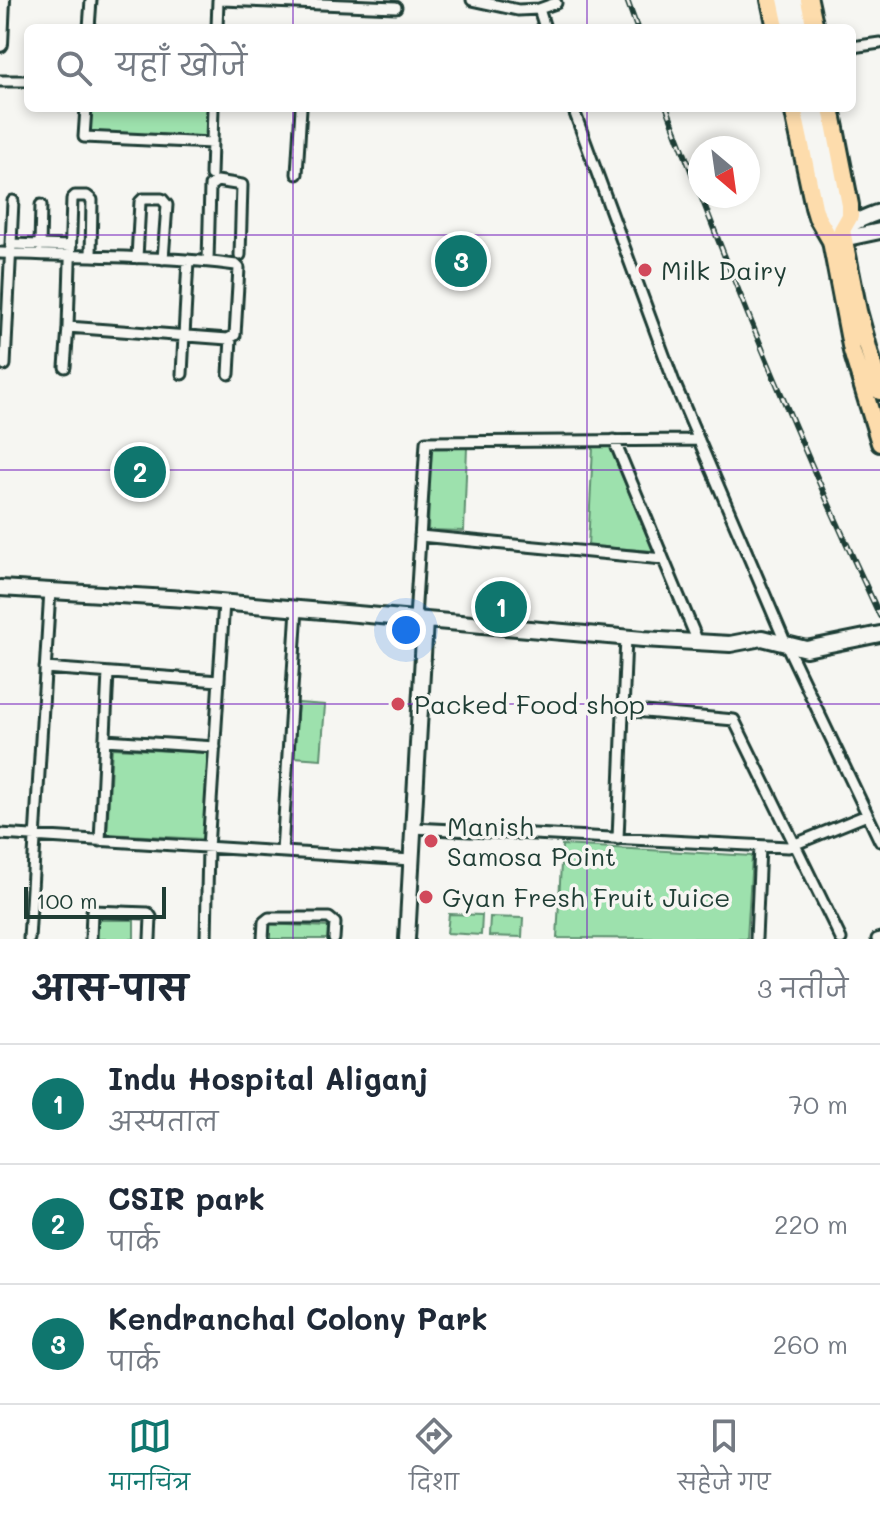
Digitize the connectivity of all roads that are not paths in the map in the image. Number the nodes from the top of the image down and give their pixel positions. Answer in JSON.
{"nodes":[{"id":1,"x":2,"y":0,"type":"edge"},
{"id":2,"x":91,"y":0,"type":"edge"},
{"id":3,"x":220,"y":0,"type":"edge"},
{"id":4,"x":472,"y":0,"type":"edge"},
{"id":5,"x":770,"y":0,"type":"edge"},
{"id":6,"x":784,"y":0,"type":"edge"},
{"id":7,"x":795,"y":0,"type":"edge"},
{"id":8,"x":809,"y":0,"type":"edge"},
{"id":9,"x":556,"y":3,"type":"dead end"},
{"id":10,"x":396,"y":7,"type":"dead end"},
{"id":11,"x":539,"y":9,"type":"junction"},
{"id":12,"x":89,"y":24,"type":"edge"},
{"id":13,"x":217,"y":24,"type":"edge"},
{"id":14,"x":544,"y":24,"type":"edge"},
{"id":15,"x":775,"y":24,"type":"edge"},
{"id":16,"x":789,"y":24,"type":"edge"},
{"id":17,"x":800,"y":24,"type":"edge"},
{"id":18,"x":814,"y":24,"type":"edge"},
{"id":19,"x":880,"y":43,"type":"edge"},
{"id":20,"x":0,"y":44,"type":"edge"},
{"id":21,"x":856,"y":46,"type":"edge"},
{"id":22,"x":0,"y":81,"type":"edge"},
{"id":23,"x":24,"y":81,"type":"edge"},
{"id":24,"x":86,"y":112,"type":"edge"},
{"id":25,"x":213,"y":112,"type":"edge"},
{"id":26,"x":301,"y":112,"type":"edge"},
{"id":27,"x":574,"y":112,"type":"edge"},
{"id":28,"x":794,"y":112,"type":"edge"},
{"id":29,"x":806,"y":112,"type":"edge"},
{"id":30,"x":818,"y":112,"type":"edge"},
{"id":31,"x":832,"y":112,"type":"edge"},
{"id":32,"x":212,"y":143,"type":"junction"},
{"id":33,"x":297,"y":174,"type":"dead end"},
{"id":34,"x":211,"y":175,"type":"dead end"},
{"id":35,"x":13,"y":201,"type":"dead end"},
{"id":36,"x":41,"y":205,"type":"dead end"},
{"id":37,"x":880,"y":212,"type":"edge"},
{"id":38,"x":880,"y":231,"type":"edge"},
{"id":39,"x":836,"y":236,"type":"junction"},
{"id":40,"x":40,"y":246,"type":"junction"},
{"id":41,"x":7,"y":250,"type":"edge"},
{"id":42,"x":71,"y":251,"type":"junction"},
{"id":43,"x":240,"y":255,"type":"dead end"},
{"id":44,"x":91,"y":256,"type":"junction"},
{"id":45,"x":137,"y":258,"type":"junction"},
{"id":46,"x":163,"y":259,"type":"junction"},
{"id":47,"x":188,"y":260,"type":"junction"},
{"id":48,"x":208,"y":261,"type":"junction"},
{"id":49,"x":68,"y":327,"type":"junction"},
{"id":50,"x":184,"y":336,"type":"junction"},
{"id":51,"x":231,"y":338,"type":"junction"},
{"id":52,"x":5,"y":365,"type":"dead end"},
{"id":53,"x":65,"y":367,"type":"dead end"},
{"id":54,"x":182,"y":374,"type":"dead end"},
{"id":55,"x":229,"y":374,"type":"dead end"},
{"id":56,"x":880,"y":391,"type":"edge"},
{"id":57,"x":614,"y":440,"type":"junction"},
{"id":58,"x":699,"y":440,"type":"junction"},
{"id":59,"x":880,"y":443,"type":"edge"},
{"id":60,"x":420,"y":536,"type":"junction"},
{"id":61,"x":663,"y":559,"type":"junction"},
{"id":62,"x":0,"y":588,"type":"edge"},
{"id":63,"x":50,"y":590,"type":"junction"},
{"id":64,"x":224,"y":602,"type":"junction"},
{"id":65,"x":297,"y":608,"type":"junction"},
{"id":66,"x":420,"y":619,"type":"junction"},
{"id":67,"x":880,"y":634,"type":"edge"},
{"id":68,"x":626,"y":637,"type":"junction"},
{"id":69,"x":698,"y":642,"type":"junction"},
{"id":70,"x":786,"y":644,"type":"junction"},
{"id":71,"x":45,"y":668,"type":"junction"},
{"id":72,"x":108,"y":673,"type":"junction"},
{"id":73,"x":219,"y":681,"type":"junction"},
{"id":74,"x":623,"y":710,"type":"junction"},
{"id":75,"x":105,"y":740,"type":"junction"},
{"id":76,"x":215,"y":747,"type":"junction"},
{"id":77,"x":867,"y":815,"type":"junction"},
{"id":78,"x":413,"y":828,"type":"junction"},
{"id":79,"x":0,"y":834,"type":"edge"},
{"id":80,"x":35,"y":837,"type":"junction"},
{"id":81,"x":618,"y":839,"type":"junction"},
{"id":82,"x":100,"y":841,"type":"junction"},
{"id":83,"x":880,"y":841,"type":"edge"},
{"id":84,"x":795,"y":845,"type":"junction"},
{"id":85,"x":760,"y":846,"type":"junction"},
{"id":86,"x":208,"y":848,"type":"junction"},
{"id":87,"x":282,"y":852,"type":"junction"},
{"id":88,"x":411,"y":860,"type":"junction"},
{"id":89,"x":29,"y":939,"type":"edge"},
{"id":90,"x":91,"y":939,"type":"edge"},
{"id":91,"x":150,"y":939,"type":"edge"},
{"id":92,"x":206,"y":939,"type":"edge"},
{"id":93,"x":263,"y":939,"type":"edge"},
{"id":94,"x":334,"y":939,"type":"edge"},
{"id":95,"x":407,"y":939,"type":"edge"},
{"id":96,"x":756,"y":939,"type":"edge"},
{"id":97,"x":841,"y":939,"type":"edge"}],
"edges":[{"from":1,"to":20,"type":"street"},
{"from":2,"to":12,"type":"street"},
{"from":3,"to":10,"type":"street"},
{"from":3,"to":13,"type":"street"},
{"from":4,"to":11,"type":"street"},
{"from":5,"to":15,"type":"main road"},
{"from":6,"to":16,"type":"street"},
{"from":7,"to":17,"type":"street"},
{"from":8,"to":18,"type":"main road"},
{"from":9,"to":11,"type":"street"},
{"from":11,"to":14,"type":"street"},
{"from":19,"to":21,"type":"street"},
{"from":22,"to":23,"type":"street"},
{"from":24,"to":32,"type":"street"},
{"from":25,"to":32,"type":"street"},
{"from":26,"to":33,"type":"street"},
{"from":27,"to":58,"type":"street"},
{"from":28,"to":39,"type":"main road"},
{"from":29,"to":39,"type":"street"},
{"from":30,"to":39,"type":"street"},
{"from":31,"to":39,"type":"main road"},
{"from":32,"to":34,"type":"street"},
{"from":35,"to":41,"type":"street"},
{"from":36,"to":40,"type":"street"},
{"from":37,"to":39,"type":"street"},
{"from":38,"to":39,"type":"street"},
{"from":39,"to":56,"type":"main road"},
{"from":39,"to":59,"type":"main road"},
{"from":40,"to":41,"type":"street"},
{"from":40,"to":42,"type":"street"},
{"from":41,"to":42,"type":"street"},
{"from":41,"to":52,"type":"street"},
{"from":42,"to":44,"type":"street"},
{"from":42,"to":44,"type":"street"},
{"from":42,"to":49,"type":"street"},
{"from":43,"to":48,"type":"street"},
{"from":44,"to":45,"type":"street"},
{"from":45,"to":46,"type":"street"},
{"from":45,"to":46,"type":"street"},
{"from":46,"to":47,"type":"street"},
{"from":47,"to":48,"type":"street"},
{"from":47,"to":50,"type":"street"},
{"from":48,"to":51,"type":"street"},
{"from":49,"to":50,"type":"street"},
{"from":49,"to":53,"type":"street"},
{"from":50,"to":51,"type":"street"},
{"from":50,"to":54,"type":"street"},
{"from":51,"to":55,"type":"street"},
{"from":57,"to":58,"type":"street"},
{"from":57,"to":60,"type":"street"},
{"from":57,"to":61,"type":"street"},
{"from":58,"to":70,"type":"street"},
{"from":60,"to":61,"type":"street"},
{"from":60,"to":66,"type":"street"},
{"from":61,"to":69,"type":"street"},
{"from":62,"to":63,"type":"street"},
{"from":63,"to":64,"type":"street"},
{"from":63,"to":71,"type":"street"},
{"from":64,"to":65,"type":"street"},
{"from":64,"to":73,"type":"street"},
{"from":65,"to":66,"type":"street"},
{"from":65,"to":87,"type":"street"},
{"from":66,"to":68,"type":"street"},
{"from":66,"to":78,"type":"street"},
{"from":67,"to":70,"type":"street"},
{"from":68,"to":69,"type":"street"},
{"from":68,"to":74,"type":"street"},
{"from":69,"to":70,"type":"street"},
{"from":70,"to":77,"type":"street"},
{"from":71,"to":72,"type":"street"},
{"from":71,"to":80,"type":"street"},
{"from":72,"to":73,"type":"street"},
{"from":72,"to":75,"type":"street"},
{"from":73,"to":76,"type":"street"},
{"from":74,"to":81,"type":"street"},
{"from":74,"to":84,"type":"street"},
{"from":75,"to":76,"type":"street"},
{"from":75,"to":82,"type":"street"},
{"from":76,"to":86,"type":"street"},
{"from":77,"to":83,"type":"street"},
{"from":77,"to":84,"type":"street"},
{"from":78,"to":81,"type":"street"},
{"from":78,"to":88,"type":"street"},
{"from":79,"to":80,"type":"street"},
{"from":80,"to":82,"type":"street"},
{"from":80,"to":89,"type":"street"},
{"from":81,"to":85,"type":"street"},
{"from":82,"to":86,"type":"street"},
{"from":84,"to":85,"type":"street"},
{"from":84,"to":97,"type":"street"},
{"from":85,"to":96,"type":"street"},
{"from":86,"to":87,"type":"street"},
{"from":86,"to":92,"type":"street"},
{"from":87,"to":88,"type":"street"},
{"from":88,"to":95,"type":"street"},
{"from":90,"to":91,"type":"street"},
{"from":93,"to":94,"type":"street"}]}
